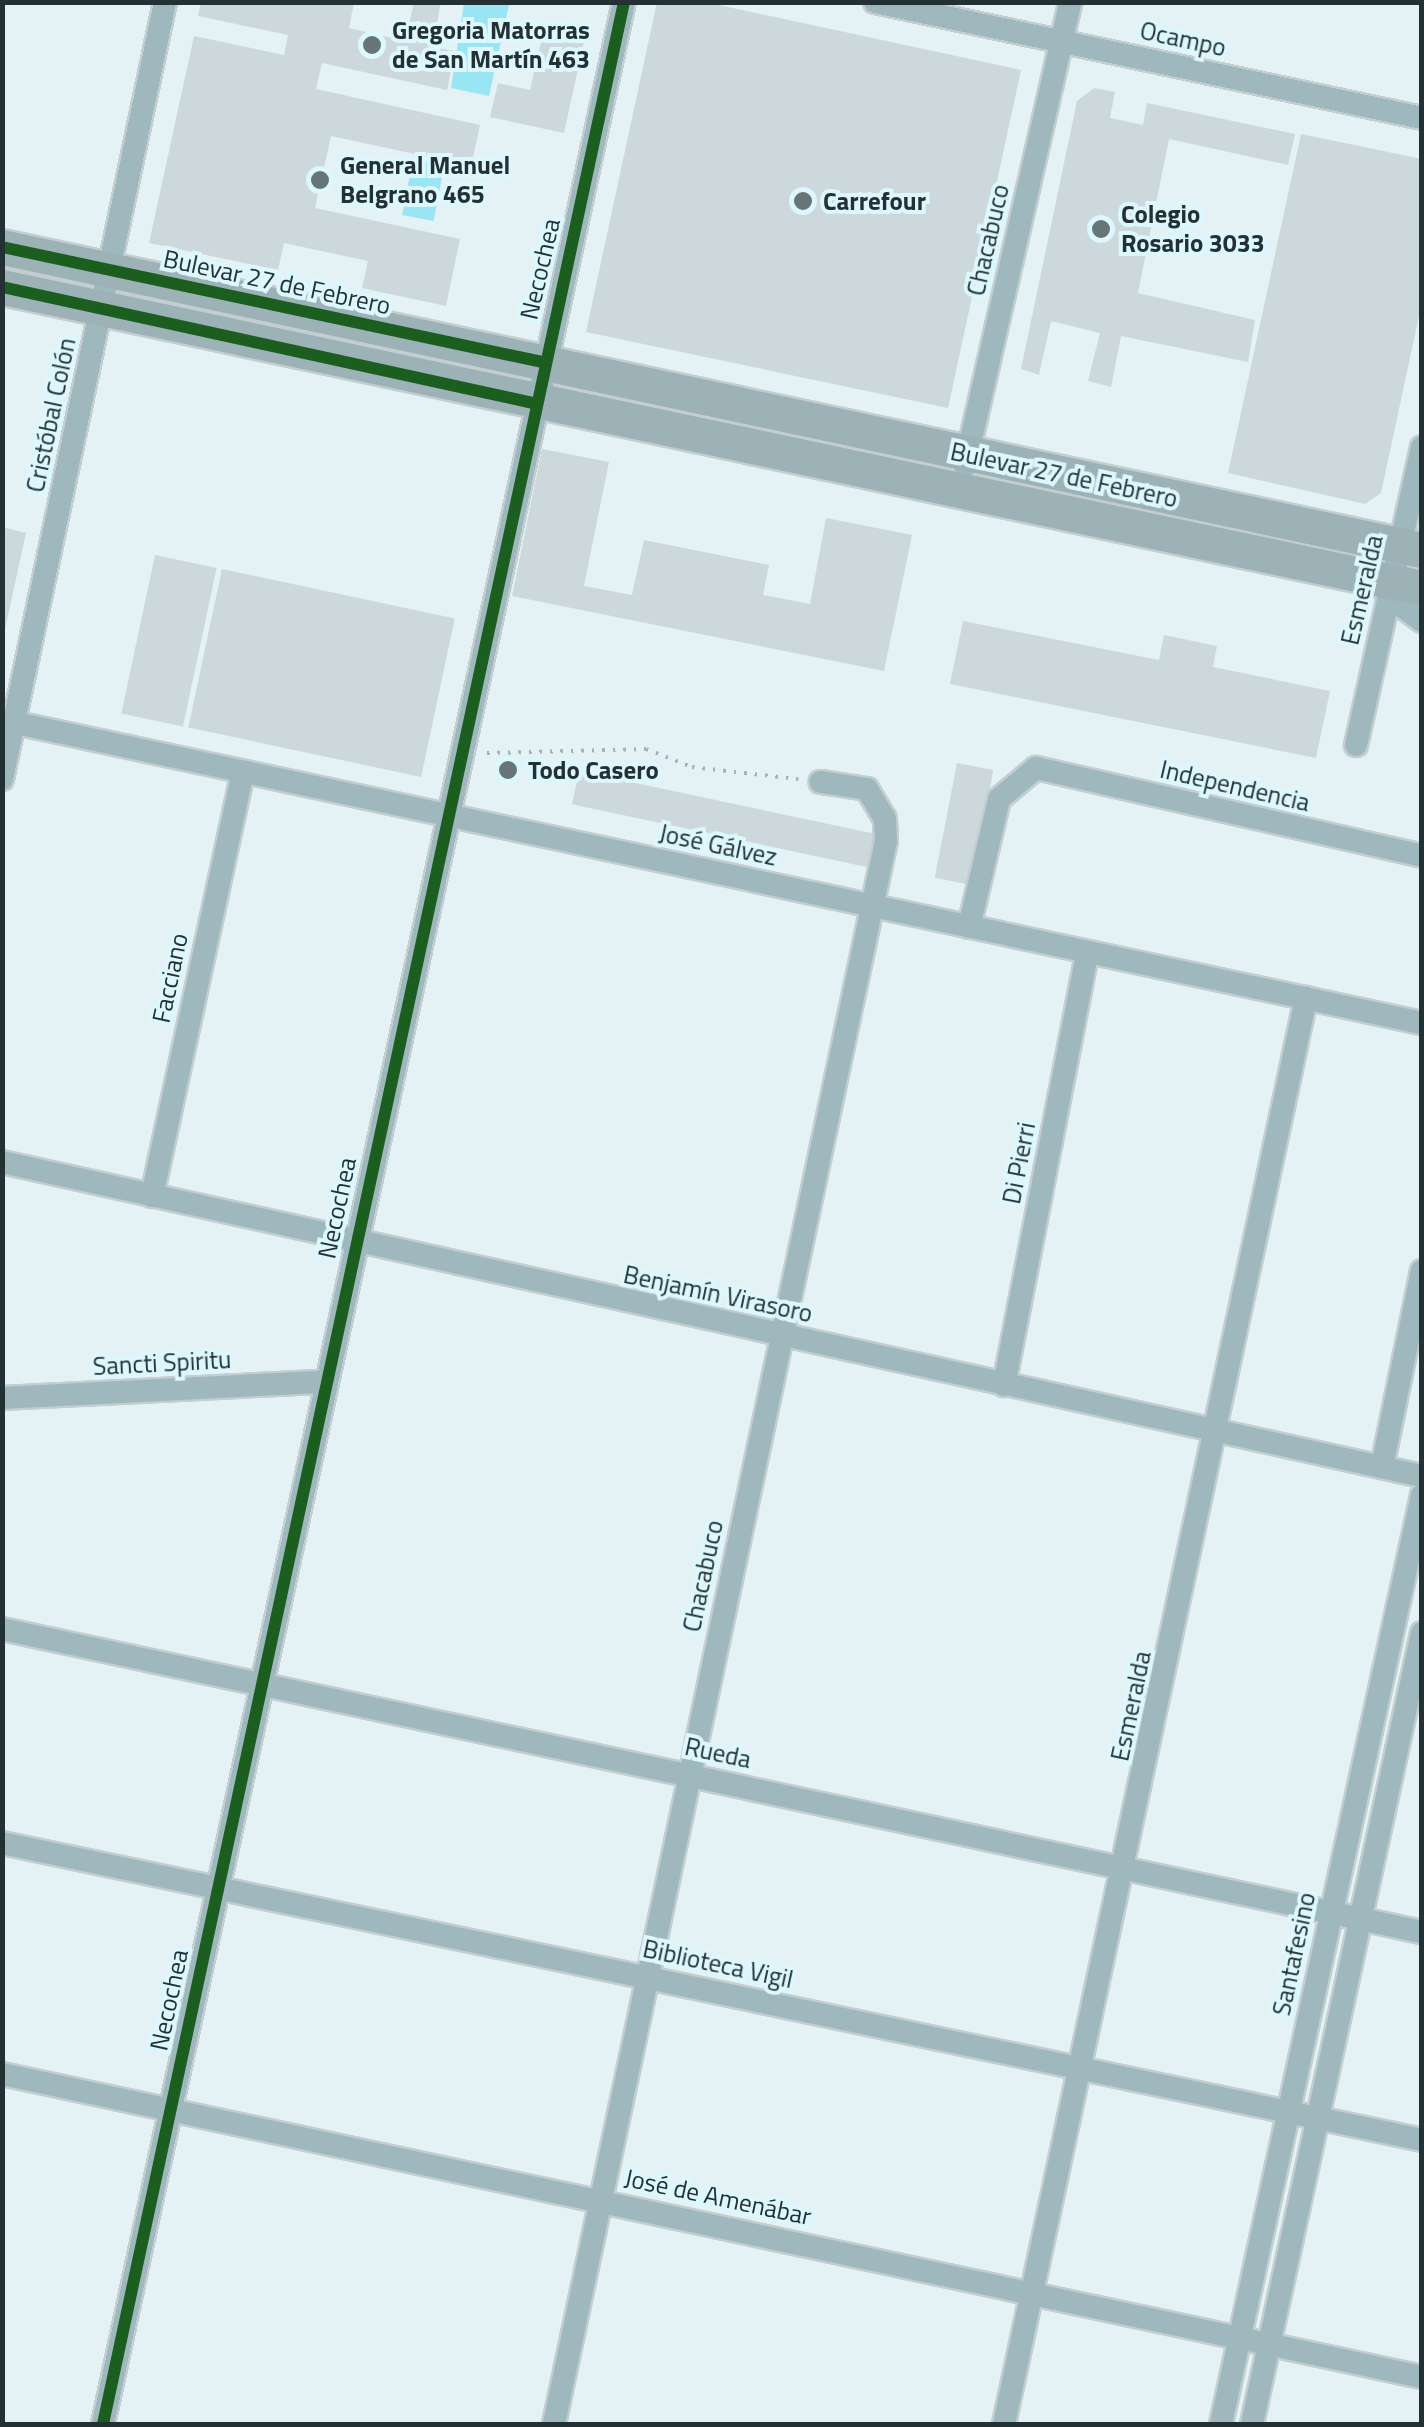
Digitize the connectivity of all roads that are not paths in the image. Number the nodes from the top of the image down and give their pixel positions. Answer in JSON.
{"nodes":[{"id":1,"x":165,"y":2,"type":"edge"},
{"id":2,"x":624,"y":2,"type":"edge"},
{"id":3,"x":874,"y":2,"type":"edge"},
{"id":4,"x":1070,"y":2,"type":"edge"},
{"id":5,"x":1061,"y":42,"type":"junction"},
{"id":6,"x":1422,"y":118,"type":"edge"},
{"id":7,"x":2,"y":247,"type":"edge"},
{"id":8,"x":106,"y":269,"type":"junction"},
{"id":9,"x":2,"y":288,"type":"edge"},
{"id":10,"x":101,"y":309,"type":"junction"},
{"id":11,"x":542,"y":362,"type":"junction"},
{"id":12,"x":533,"y":403,"type":"junction"},
{"id":13,"x":1422,"y":448,"type":"edge"},
{"id":14,"x":964,"y":472,"type":"junction"},
{"id":15,"x":1411,"y":548,"type":"edge"},
{"id":16,"x":1400,"y":589,"type":"edge"},
{"id":17,"x":1422,"y":620,"type":"edge"},
{"id":18,"x":8,"y":722,"type":"edge"},
{"id":19,"x":1356,"y":744,"type":"dead end"},
{"id":20,"x":243,"y":772,"type":"junction"},
{"id":21,"x":2,"y":780,"type":"edge"},
{"id":22,"x":821,"y":782,"type":"road end"},
{"id":23,"x":444,"y":814,"type":"junction"},
{"id":24,"x":1422,"y":856,"type":"edge"},
{"id":25,"x":874,"y":906,"type":"junction"},
{"id":26,"x":969,"y":927,"type":"junction"},
{"id":27,"x":1087,"y":952,"type":"junction"},
{"id":28,"x":1306,"y":998,"type":"junction"},
{"id":29,"x":1422,"y":1023,"type":"edge"},
{"id":30,"x":2,"y":1162,"type":"edge"},
{"id":31,"x":152,"y":1196,"type":"junction"},
{"id":32,"x":353,"y":1242,"type":"junction"},
{"id":33,"x":1422,"y":1270,"type":"edge"},
{"id":34,"x":783,"y":1336,"type":"junction"},
{"id":35,"x":323,"y":1382,"type":"junction"},
{"id":36,"x":1004,"y":1385,"type":"junction"},
{"id":37,"x":2,"y":1398,"type":"edge"},
{"id":38,"x":1216,"y":1431,"type":"junction"},
{"id":39,"x":1382,"y":1467,"type":"junction"},
{"id":40,"x":1422,"y":1476,"type":"edge"},
{"id":41,"x":1422,"y":1495,"type":"edge"},
{"id":42,"x":2,"y":1628,"type":"edge"},
{"id":43,"x":1422,"y":1634,"type":"edge"},
{"id":44,"x":260,"y":1683,"type":"junction"},
{"id":45,"x":688,"y":1775,"type":"junction"},
{"id":46,"x":2,"y":1843,"type":"edge"},
{"id":47,"x":1125,"y":1867,"type":"junction"},
{"id":48,"x":216,"y":1888,"type":"junction"},
{"id":49,"x":1331,"y":1913,"type":"junction"},
{"id":50,"x":1360,"y":1919,"type":"junction"},
{"id":51,"x":1422,"y":1932,"type":"edge"},
{"id":52,"x":646,"y":1978,"type":"junction"},
{"id":53,"x":1082,"y":2068,"type":"junction"},
{"id":54,"x":2,"y":2074,"type":"edge"},
{"id":55,"x":169,"y":2110,"type":"junction"},
{"id":56,"x":1288,"y":2112,"type":"junction"},
{"id":57,"x":1318,"y":2118,"type":"junction"},
{"id":58,"x":1422,"y":2140,"type":"edge"},
{"id":59,"x":600,"y":2200,"type":"junction"},
{"id":60,"x":1034,"y":2292,"type":"junction"},
{"id":61,"x":1240,"y":2338,"type":"junction"},
{"id":62,"x":1270,"y":2344,"type":"junction"},
{"id":63,"x":1422,"y":2377,"type":"edge"},
{"id":64,"x":102,"y":2424,"type":"edge"},
{"id":65,"x":554,"y":2424,"type":"edge"},
{"id":66,"x":1004,"y":2424,"type":"edge"},
{"id":67,"x":1221,"y":2424,"type":"edge"},
{"id":68,"x":1252,"y":2424,"type":"edge"}],
"edges":[{"from":1,"to":8,"type":"street","name":"Cristóbal Colón"},
{"from":2,"to":11,"type":"street","name":"Necochea"},
{"from":3,"to":5,"type":"street","name":"Ocampo"},
{"from":4,"to":5,"type":"street","name":"Chacabuco"},
{"from":5,"to":6,"type":"street","name":"Ocampo"},
{"from":5,"to":14,"type":"street","name":"Chacabuco"},
{"from":7,"to":8,"type":"main road","name":"Bulevar 27 de Febrero"},
{"from":8,"to":10,"type":"street","name":"Cristóbal Colón"},
{"from":8,"to":11,"type":"main road","name":"Bulevar 27 de Febrero"},
{"from":9,"to":10,"type":"main road","name":"Bulevar 27 de Febrero"},
{"from":10,"to":12,"type":"main road","name":"Bulevar 27 de Febrero"},
{"from":10,"to":18,"type":"street","name":"Cristóbal Colón"},
{"from":11,"to":12,"type":"street","name":"Necochea"},
{"from":11,"to":14,"type":"main road","name":"Bulevar 27 de Febrero"},
{"from":12,"to":14,"type":"main road","name":"Bulevar 27 de Febrero"},
{"from":12,"to":23,"type":"street","name":"Necochea"},
{"from":13,"to":15,"type":"street","name":"Esmeralda"},
{"from":14,"to":15,"type":"main road","name":"Bulevar 27 de Febrero"},
{"from":14,"to":16,"type":"main road","name":"Bulevar 27 de Febrero"},
{"from":15,"to":16,"type":"street","name":"Esmeralda"},
{"from":16,"to":17,"type":"street"},
{"from":16,"to":19,"type":"street","name":"Esmeralda"},
{"from":18,"to":20,"type":"street","name":"José Gálvez"},
{"from":18,"to":21,"type":"street","name":"Cristóbal Colón"},
{"from":20,"to":23,"type":"street","name":"José Gálvez"},
{"from":20,"to":31,"type":"street","name":"Facciano"},
{"from":22,"to":25,"type":"street","name":"Chacabuco"},
{"from":23,"to":25,"type":"street","name":"José Gálvez"},
{"from":23,"to":32,"type":"street","name":"Necochea"},
{"from":24,"to":26,"type":"street","name":"Independencia"},
{"from":25,"to":26,"type":"street","name":"José Gálvez"},
{"from":25,"to":34,"type":"street","name":"Chacabuco"},
{"from":26,"to":27,"type":"street","name":"José Gálvez"},
{"from":27,"to":28,"type":"street","name":"José Gálvez"},
{"from":27,"to":36,"type":"street","name":"Di Pierri"},
{"from":28,"to":29,"type":"street","name":"José Gálvez"},
{"from":28,"to":38,"type":"street","name":"Esmeralda"},
{"from":30,"to":31,"type":"street","name":"Benjamín Virasoro"},
{"from":31,"to":32,"type":"street","name":"Benjamín Virasoro"},
{"from":32,"to":34,"type":"street","name":"Benjamín Virasoro"},
{"from":32,"to":35,"type":"street","name":"Necochea"},
{"from":33,"to":39,"type":"street"},
{"from":34,"to":36,"type":"street","name":"Benjamín Virasoro"},
{"from":34,"to":45,"type":"street","name":"Chacabuco"},
{"from":35,"to":37,"type":"street","name":"Sancti Spiritu"},
{"from":35,"to":44,"type":"street","name":"Necochea"},
{"from":36,"to":38,"type":"street","name":"Benjamín Virasoro"},
{"from":38,"to":39,"type":"street","name":"Benjamín Virasoro"},
{"from":38,"to":47,"type":"street","name":"Esmeralda"},
{"from":39,"to":40,"type":"street","name":"Benjamín Virasoro"},
{"from":41,"to":49,"type":"street","name":"Santafesino"},
{"from":42,"to":44,"type":"street","name":"Rueda"},
{"from":43,"to":50,"type":"street"},
{"from":44,"to":45,"type":"street","name":"Rueda"},
{"from":44,"to":48,"type":"street","name":"Necochea"},
{"from":45,"to":47,"type":"street","name":"Rueda"},
{"from":45,"to":52,"type":"street","name":"Chacabuco"},
{"from":46,"to":48,"type":"street","name":"Biblioteca Vigil"},
{"from":47,"to":49,"type":"street","name":"Rueda"},
{"from":47,"to":53,"type":"street","name":"Esmeralda"},
{"from":48,"to":52,"type":"street","name":"Biblioteca Vigil"},
{"from":48,"to":55,"type":"street","name":"Necochea"},
{"from":49,"to":50,"type":"street","name":"Rueda"},
{"from":49,"to":56,"type":"street","name":"Santafesino"},
{"from":50,"to":51,"type":"street","name":"Rueda"},
{"from":50,"to":57,"type":"street"},
{"from":52,"to":53,"type":"street","name":"Biblioteca Vigil"},
{"from":52,"to":59,"type":"street","name":"Chacabuco"},
{"from":53,"to":56,"type":"street","name":"Biblioteca Vigil"},
{"from":53,"to":60,"type":"street","name":"Esmeralda"},
{"from":54,"to":55,"type":"street","name":"José de Amenábar"},
{"from":55,"to":59,"type":"street","name":"José de Amenábar"},
{"from":55,"to":64,"type":"street","name":"Necochea"},
{"from":56,"to":57,"type":"street","name":"Biblioteca Vigil"},
{"from":56,"to":61,"type":"street","name":"Santafesino"},
{"from":57,"to":58,"type":"street","name":"Biblioteca Vigil"},
{"from":57,"to":62,"type":"street"},
{"from":59,"to":60,"type":"street","name":"José de Amenábar"},
{"from":59,"to":65,"type":"street","name":"Chacabuco"},
{"from":60,"to":61,"type":"street","name":"José de Amenábar"},
{"from":60,"to":66,"type":"street","name":"Esmeralda"},
{"from":61,"to":62,"type":"street","name":"José de Amenábar"},
{"from":61,"to":67,"type":"street","name":"Santafesino"},
{"from":62,"to":63,"type":"street","name":"José de Amenábar"},
{"from":62,"to":68,"type":"street"}]}
